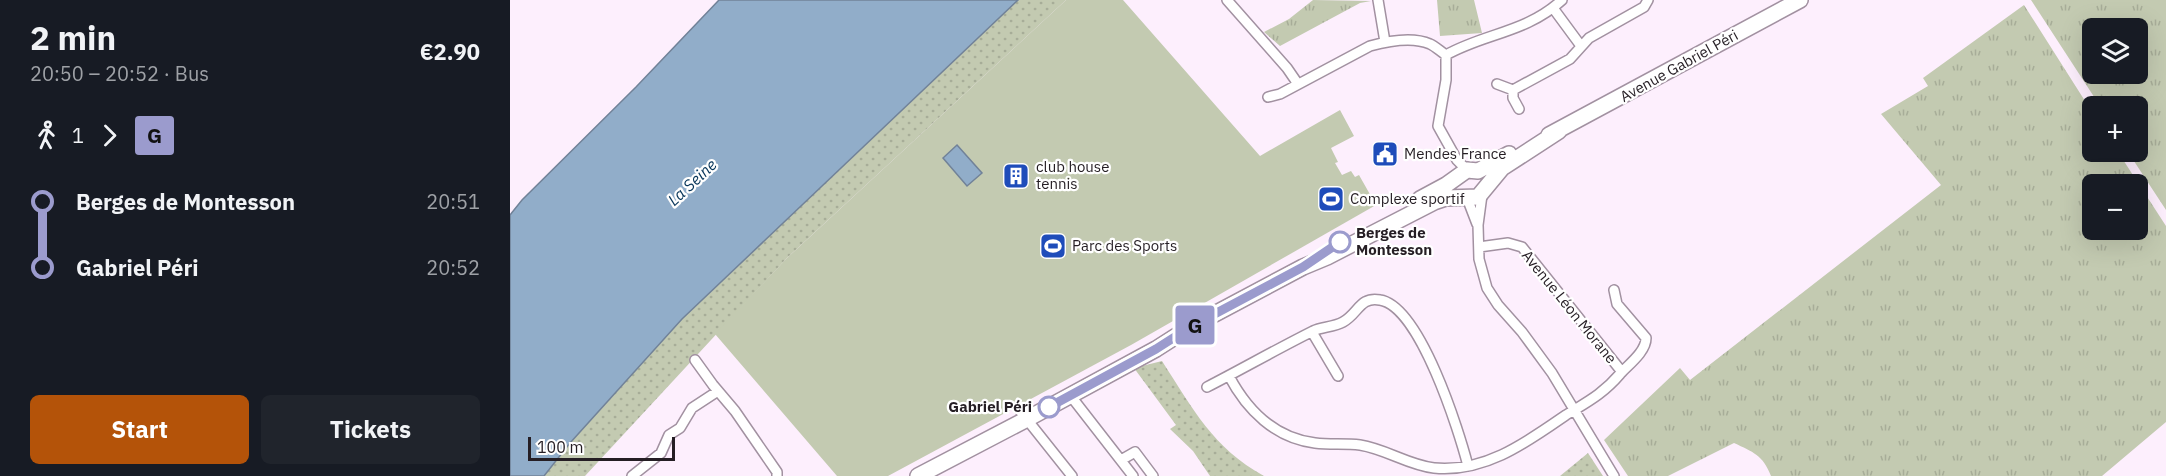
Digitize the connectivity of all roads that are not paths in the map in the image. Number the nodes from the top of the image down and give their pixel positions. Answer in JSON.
{"nodes":[{"id":1,"x":1227,"y":0,"type":"edge"},
{"id":2,"x":1378,"y":0,"type":"edge"},
{"id":3,"x":1562,"y":0,"type":"edge"},
{"id":4,"x":1648,"y":0,"type":"edge"},
{"id":5,"x":1800,"y":0,"type":"edge"},
{"id":6,"x":1553,"y":8,"type":"junction"},
{"id":7,"x":1385,"y":42,"type":"junction"},
{"id":8,"x":1581,"y":46,"type":"junction"},
{"id":9,"x":1446,"y":55,"type":"junction"},
{"id":10,"x":1298,"y":84,"type":"junction"},
{"id":11,"x":1497,"y":84,"type":"dead end"},
{"id":12,"x":1513,"y":90,"type":"junction"},
{"id":13,"x":1268,"y":97,"type":"dead end"},
{"id":14,"x":1519,"y":109,"type":"dead end"},
{"id":15,"x":1558,"y":131,"type":"junction"},
{"id":16,"x":1468,"y":172,"type":"junction"},
{"id":17,"x":1475,"y":194,"type":"junction"},
{"id":18,"x":1478,"y":225,"type":"junction"},
{"id":19,"x":1482,"y":246,"type":"junction"},
{"id":20,"x":1303,"y":267,"type":"junction"},
{"id":21,"x":1614,"y":290,"type":"dead end"},
{"id":22,"x":1192,"y":326,"type":"junction"},
{"id":23,"x":1312,"y":332,"type":"junction"},
{"id":24,"x":695,"y":360,"type":"dead end"},
{"id":25,"x":1622,"y":372,"type":"junction"},
{"id":26,"x":1230,"y":376,"type":"junction"},
{"id":27,"x":1338,"y":376,"type":"dead end"},
{"id":28,"x":1207,"y":387,"type":"dead end"},
{"id":29,"x":718,"y":391,"type":"junction"},
{"id":30,"x":1068,"y":391,"type":"junction"},
{"id":31,"x":1575,"y":410,"type":"junction"},
{"id":32,"x":1026,"y":416,"type":"junction"},
{"id":33,"x":1121,"y":460,"type":"junction"},
{"id":34,"x":1468,"y":466,"type":"junction"},
{"id":35,"x":632,"y":476,"type":"edge"},
{"id":36,"x":777,"y":476,"type":"edge"},
{"id":37,"x":904,"y":476,"type":"edge"},
{"id":38,"x":920,"y":476,"type":"edge"},
{"id":39,"x":1072,"y":476,"type":"edge"},
{"id":40,"x":1133,"y":476,"type":"edge"},
{"id":41,"x":1153,"y":476,"type":"edge"},
{"id":42,"x":1614,"y":476,"type":"edge"}],
"edges":[{"from":1,"to":10,"type":"street"},
{"from":2,"to":7,"type":"street"},
{"from":3,"to":6,"type":"street"},
{"from":4,"to":8,"type":"street"},
{"from":5,"to":15,"type":"main road","name":"Avenue Gabriel Péri"},
{"from":6,"to":8,"type":"street"},
{"from":6,"to":9,"type":"street"},
{"from":7,"to":9,"type":"street"},
{"from":7,"to":10,"type":"street"},
{"from":8,"to":12,"type":"street"},
{"from":9,"to":16,"type":"street"},
{"from":10,"to":13,"type":"street"},
{"from":11,"to":12,"type":"street"},
{"from":12,"to":14,"type":"street"},
{"from":15,"to":16,"type":"main road","name":"Avenue Gabriel Péri"},
{"from":15,"to":17,"type":"main road","name":"Avenue Gabriel Péri"},
{"from":16,"to":17,"type":"main road"},
{"from":16,"to":17,"type":"main road"},
{"from":16,"to":20,"type":"main road","name":"Avenue Gabriel Péri"},
{"from":17,"to":18,"type":"street"},
{"from":17,"to":18,"type":"street"},
{"from":17,"to":20,"type":"main road","name":"Avenue Gabriel Péri"},
{"from":18,"to":19,"type":"street"},
{"from":19,"to":25,"type":"street","name":"Avenue Léon Morane"},
{"from":19,"to":31,"type":"street"},
{"from":20,"to":22,"type":"main road","name":"Avenue Gabriel Péri"},
{"from":21,"to":25,"type":"street"},
{"from":22,"to":30,"type":"main road","name":"Avenue Gabriel Péri"},
{"from":22,"to":30,"type":"main road","name":"Avenue Gabriel Péri"},
{"from":23,"to":26,"type":"street"},
{"from":23,"to":27,"type":"street"},
{"from":23,"to":34,"type":"street"},
{"from":24,"to":29,"type":"street"},
{"from":25,"to":31,"type":"street"},
{"from":26,"to":28,"type":"street"},
{"from":26,"to":34,"type":"street"},
{"from":29,"to":35,"type":"street"},
{"from":29,"to":36,"type":"street"},
{"from":30,"to":32,"type":"main road","name":"Avenue Gabriel Péri"},
{"from":30,"to":33,"type":"street"},
{"from":31,"to":34,"type":"street"},
{"from":31,"to":42,"type":"street"},
{"from":32,"to":37,"type":"main road","name":"Avenue Gabriel Péri"},
{"from":32,"to":38,"type":"main road","name":"Avenue Gabriel Péri"},
{"from":32,"to":39,"type":"street"},
{"from":33,"to":40,"type":"street"},
{"from":33,"to":41,"type":"street"}]}
